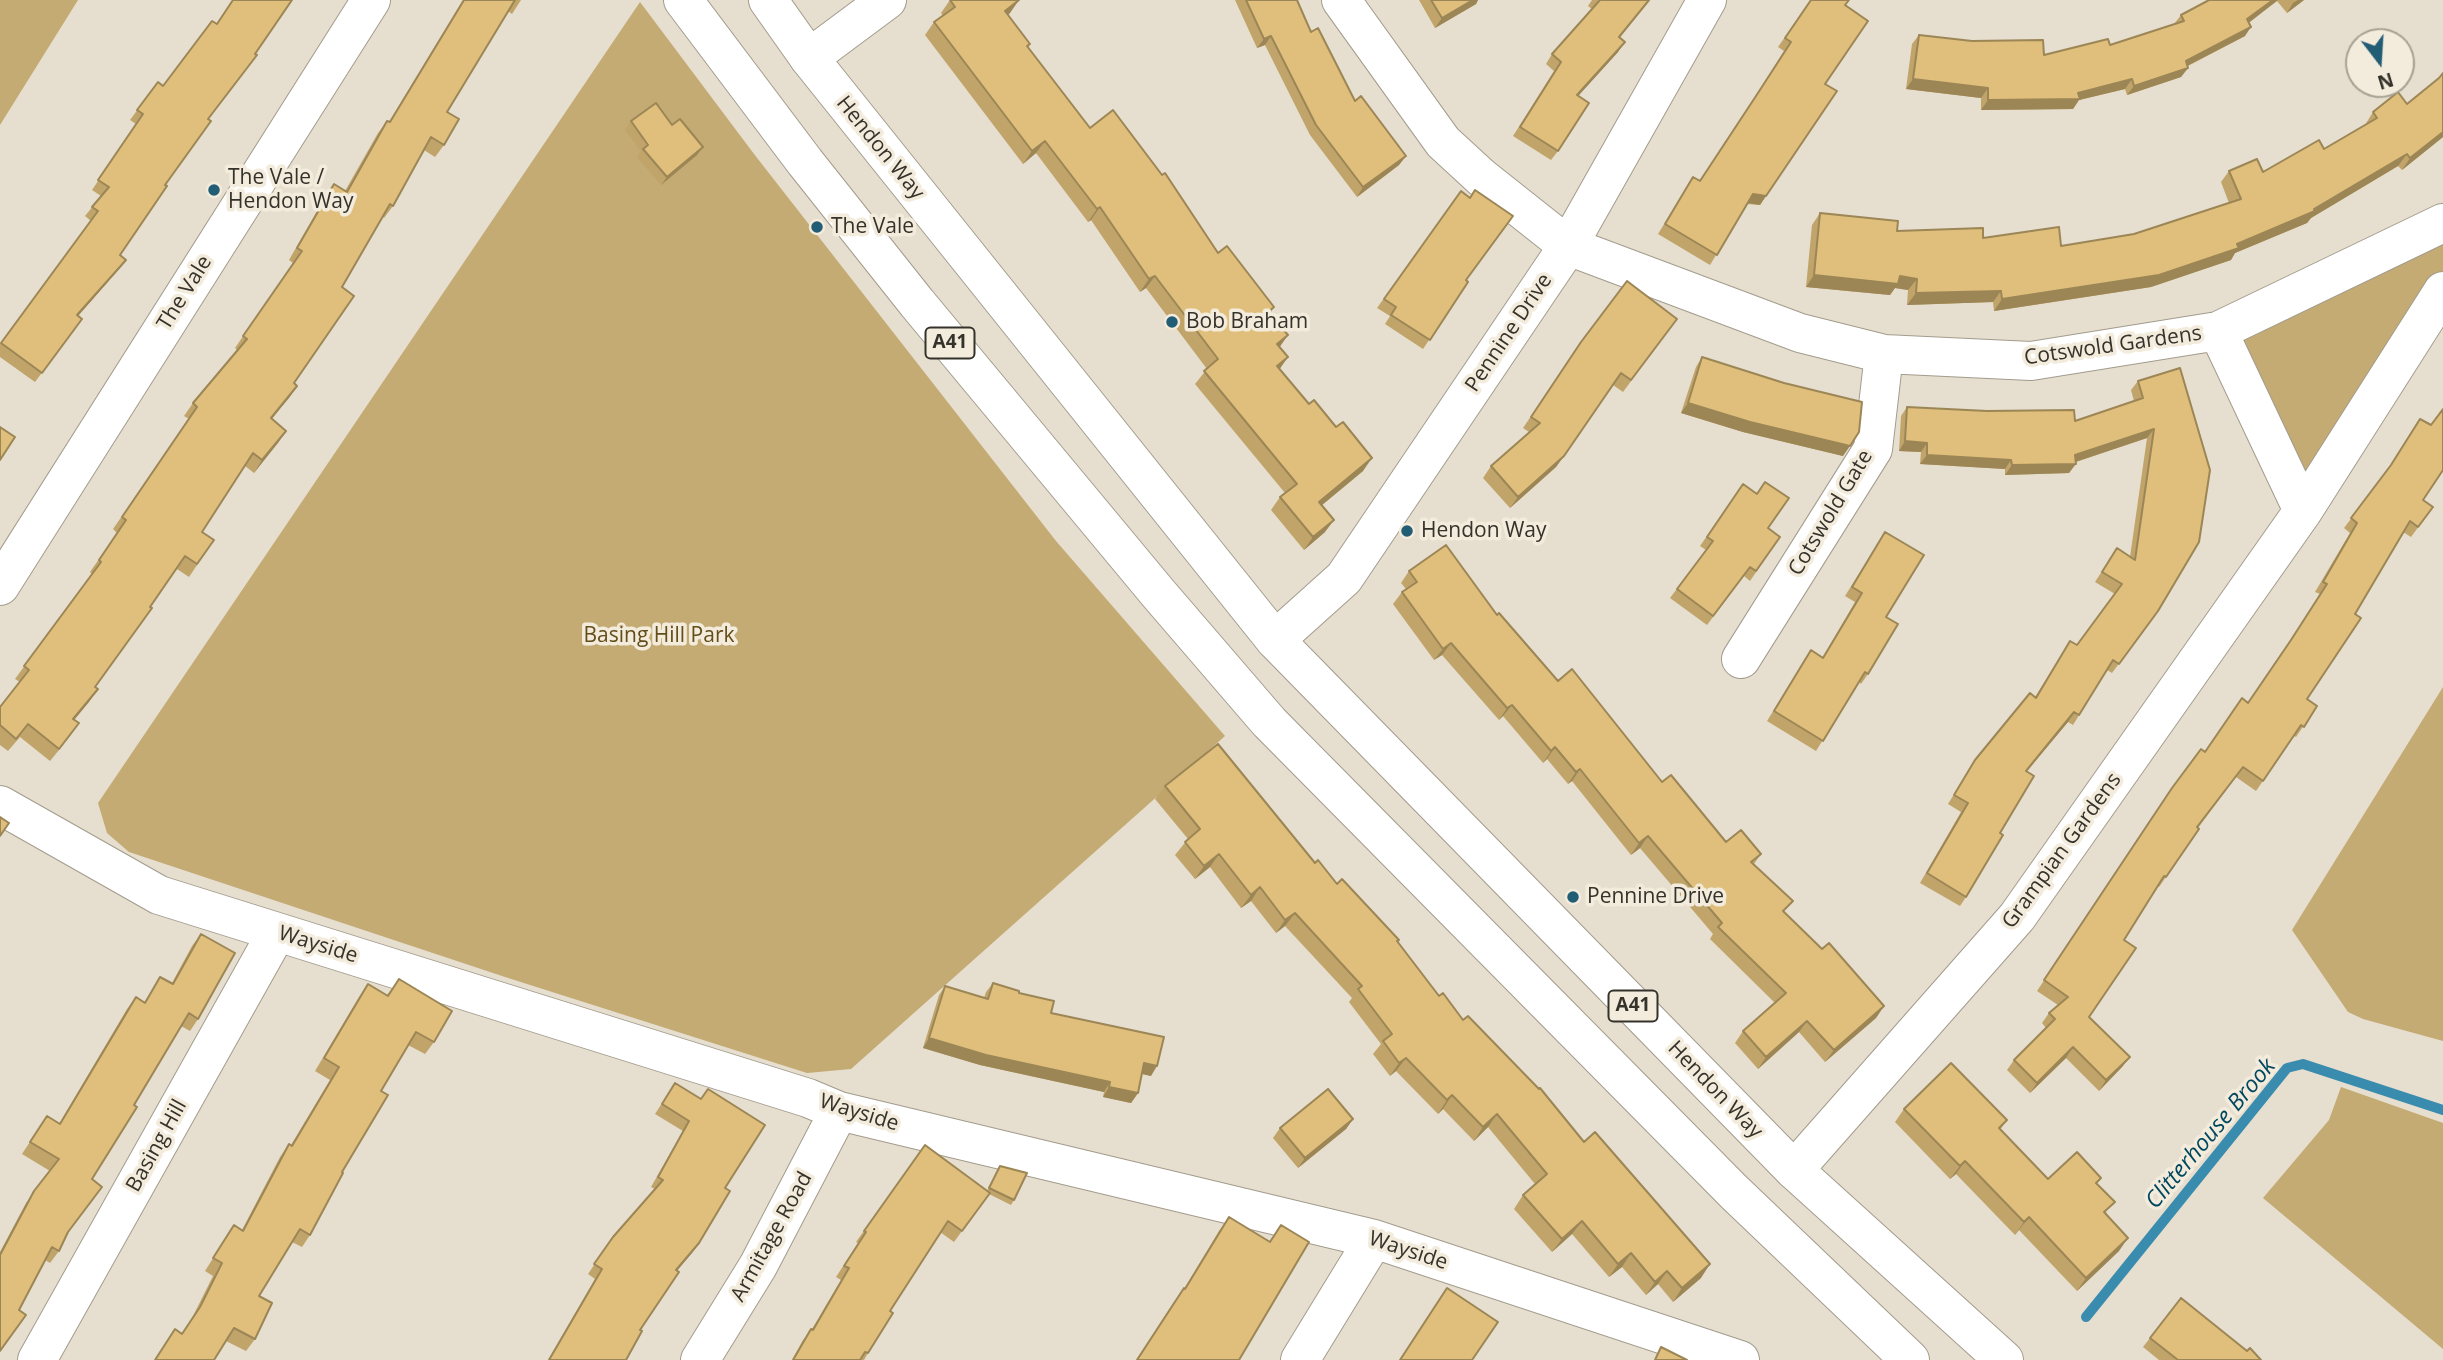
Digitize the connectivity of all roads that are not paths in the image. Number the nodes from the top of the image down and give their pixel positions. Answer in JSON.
{"nodes":[{"id":1,"x":371,"y":0,"type":"edge"},
{"id":2,"x":683,"y":0,"type":"edge"},
{"id":3,"x":768,"y":0,"type":"edge"},
{"id":4,"x":887,"y":0,"type":"edge"},
{"id":5,"x":1341,"y":0,"type":"edge"},
{"id":6,"x":1707,"y":0,"type":"edge"},
{"id":7,"x":809,"y":58,"type":"junction"},
{"id":8,"x":2443,"y":223,"type":"edge"},
{"id":9,"x":1568,"y":246,"type":"junction"},
{"id":10,"x":2443,"y":291,"type":"edge"},
{"id":11,"x":2218,"y":331,"type":"junction"},
{"id":12,"x":1885,"y":354,"type":"junction"},
{"id":13,"x":2303,"y":511,"type":"junction"},
{"id":14,"x":0,"y":586,"type":"edge"},
{"id":15,"x":1275,"y":640,"type":"junction"},
{"id":16,"x":1741,"y":659,"type":"dead end"},
{"id":17,"x":1229,"y":676,"type":"junction"},
{"id":18,"x":0,"y":805,"type":"edge"},
{"id":19,"x":277,"y":932,"type":"junction"},
{"id":20,"x":839,"y":1111,"type":"junction"},
{"id":21,"x":1794,"y":1170,"type":"junction"},
{"id":22,"x":1374,"y":1239,"type":"junction"},
{"id":23,"x":1905,"y":1358,"type":"edge"},
{"id":24,"x":37,"y":1360,"type":"edge"},
{"id":25,"x":701,"y":1360,"type":"edge"},
{"id":26,"x":1300,"y":1360,"type":"edge"},
{"id":27,"x":1740,"y":1360,"type":"edge"},
{"id":28,"x":2004,"y":1360,"type":"edge"}],
"edges":[{"from":1,"to":14,"type":"main road","name":"The Vale"},
{"from":2,"to":17,"type":"main road","number":"A41"},
{"from":3,"to":7,"type":"main road","name":"Hendon Way","number":"A41"},
{"from":4,"to":7,"type":"main road"},
{"from":5,"to":9,"type":"main road","name":"Cotswold Gardens"},
{"from":6,"to":9,"type":"main road","name":"Pennine Drive"},
{"from":7,"to":15,"type":"main road","name":"Hendon Way","number":"A41"},
{"from":8,"to":11,"type":"main road","name":"Cotswold Gardens"},
{"from":9,"to":12,"type":"main road","name":"Cotswold Gardens"},
{"from":9,"to":15,"type":"main road","name":"Pennine Drive"},
{"from":10,"to":13,"type":"main road","name":"Grampian Gardens"},
{"from":11,"to":12,"type":"main road","name":"Cotswold Gardens"},
{"from":11,"to":13,"type":"main road"},
{"from":12,"to":16,"type":"main road","name":"Cotswold Gate"},
{"from":13,"to":21,"type":"main road","name":"Grampian Gardens"},
{"from":15,"to":17,"type":"main road","name":"Pennine Drive"},
{"from":15,"to":21,"type":"main road","name":"Hendon Way","number":"A41"},
{"from":17,"to":23,"type":"main road","number":"A41"},
{"from":18,"to":19,"type":"main road","name":"Wayside"},
{"from":19,"to":20,"type":"main road","name":"Wayside"},
{"from":19,"to":24,"type":"main road","name":"Basing Hill"},
{"from":20,"to":22,"type":"main road","name":"Wayside"},
{"from":20,"to":25,"type":"main road","name":"Armitage Road"},
{"from":21,"to":28,"type":"main road","name":"Hendon Way","number":"A41"},
{"from":22,"to":26,"type":"main road"},
{"from":22,"to":27,"type":"main road","name":"Wayside"}]}
